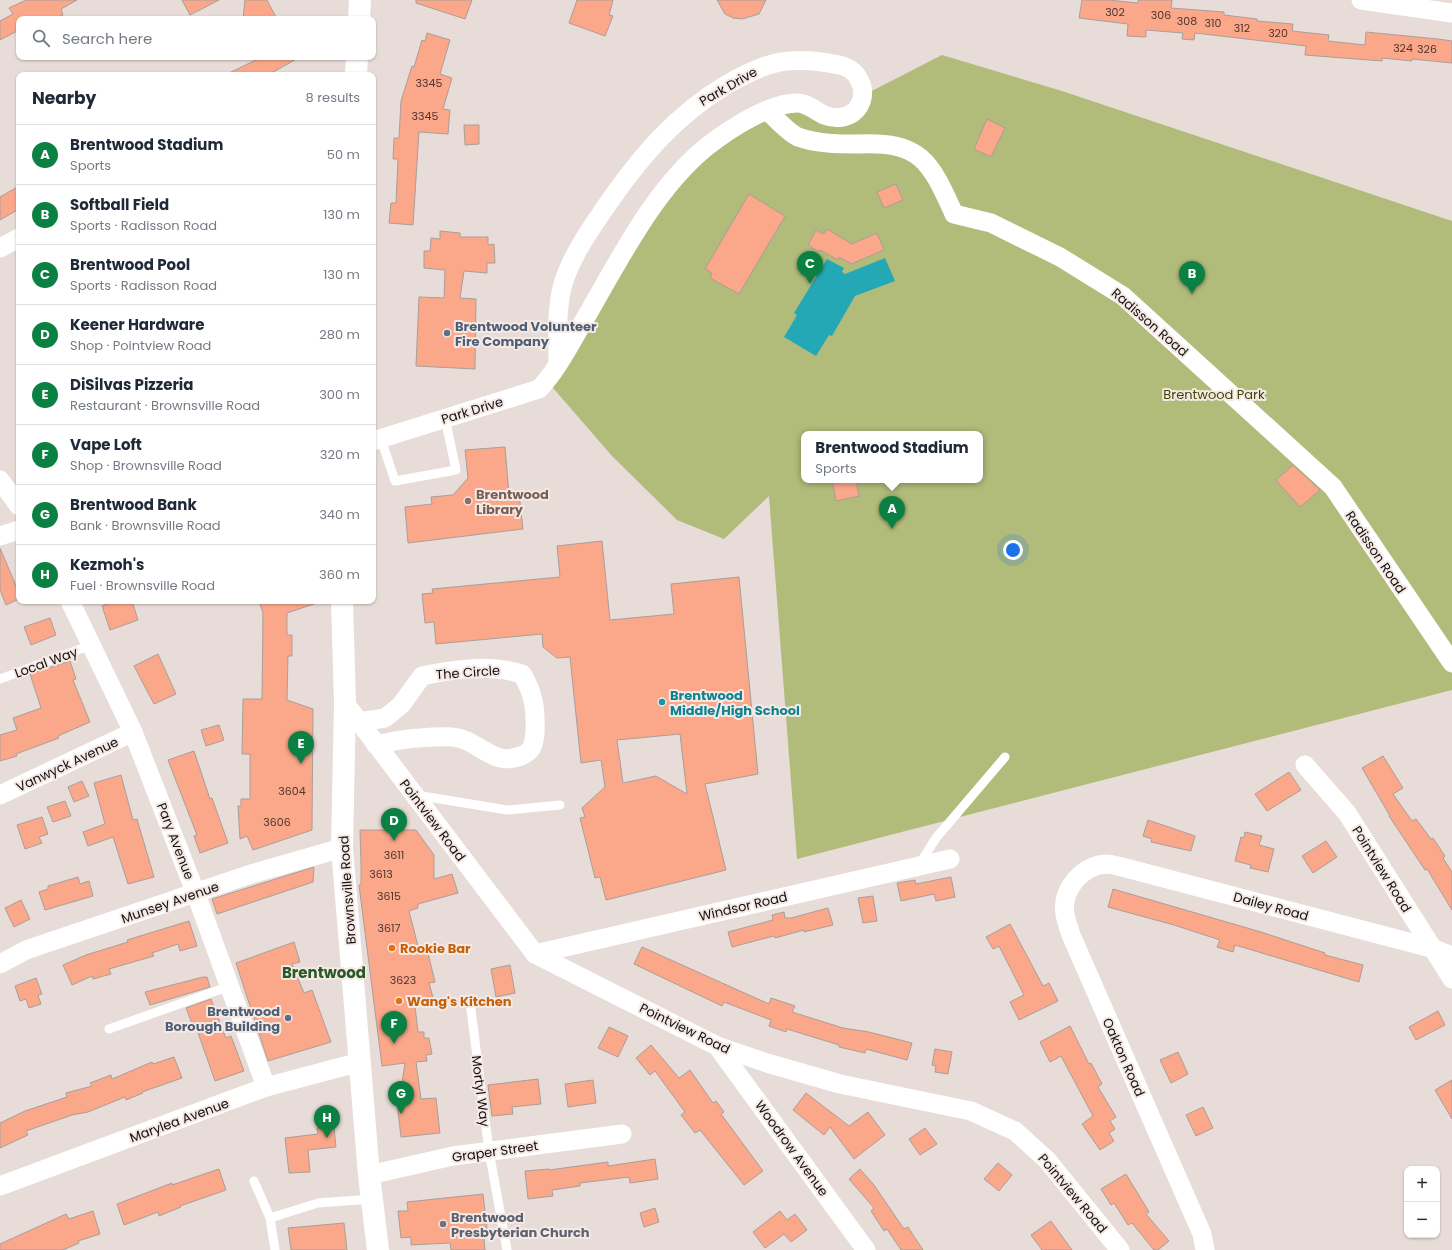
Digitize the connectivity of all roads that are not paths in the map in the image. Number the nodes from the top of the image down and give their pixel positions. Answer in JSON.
{"nodes":[{"id":1,"x":360,"y":0,"type":"edge"},
{"id":2,"x":1361,"y":0,"type":"edge"},
{"id":3,"x":1452,"y":13,"type":"edge"},
{"id":4,"x":359,"y":16,"type":"edge"},
{"id":5,"x":768,"y":111,"type":"junction"},
{"id":6,"x":16,"y":240,"type":"edge"},
{"id":7,"x":0,"y":248,"type":"edge"},
{"id":8,"x":558,"y":362,"type":"junction"},
{"id":9,"x":445,"y":418,"type":"junction"},
{"id":10,"x":377,"y":440,"type":"edge"},
{"id":11,"x":0,"y":480,"type":"edge"},
{"id":12,"x":16,"y":502,"type":"edge"},
{"id":13,"x":16,"y":531,"type":"edge"},
{"id":14,"x":0,"y":536,"type":"edge"},
{"id":15,"x":71,"y":604,"type":"edge"},
{"id":16,"x":342,"y":604,"type":"edge"},
{"id":17,"x":91,"y":645,"type":"junction"},
{"id":18,"x":1452,"y":663,"type":"edge"},
{"id":19,"x":0,"y":679,"type":"edge"},
{"id":20,"x":345,"y":703,"type":"junction"},
{"id":21,"x":359,"y":722,"type":"junction"},
{"id":22,"x":133,"y":732,"type":"junction"},
{"id":23,"x":376,"y":745,"type":"junction"},
{"id":24,"x":1005,"y":757,"type":"dead end"},
{"id":25,"x":1305,"y":765,"type":"dead end"},
{"id":26,"x":414,"y":795,"type":"junction"},
{"id":27,"x":0,"y":796,"type":"edge"},
{"id":28,"x":560,"y":805,"type":"dead end"},
{"id":29,"x":342,"y":848,"type":"junction"},
{"id":30,"x":950,"y":859,"type":"dead end"},
{"id":31,"x":918,"y":866,"type":"junction"},
{"id":32,"x":1089,"y":869,"type":"joint"},
{"id":33,"x":196,"y":894,"type":"junction"},
{"id":34,"x":1431,"y":948,"type":"junction"},
{"id":35,"x":535,"y":954,"type":"junction"},
{"id":36,"x":1452,"y":956,"type":"edge"},
{"id":37,"x":0,"y":964,"type":"edge"},
{"id":38,"x":1452,"y":978,"type":"edge"},
{"id":39,"x":230,"y":986,"type":"junction"},
{"id":40,"x":470,"y":1002,"type":"dead end"},
{"id":41,"x":109,"y":1029,"type":"dead end"},
{"id":42,"x":717,"y":1046,"type":"junction"},
{"id":43,"x":360,"y":1062,"type":"junction"},
{"id":44,"x":266,"y":1087,"type":"junction"},
{"id":45,"x":622,"y":1134,"type":"dead end"},
{"id":46,"x":489,"y":1151,"type":"junction"},
{"id":47,"x":369,"y":1175,"type":"junction"},
{"id":48,"x":254,"y":1181,"type":"dead end"},
{"id":49,"x":0,"y":1186,"type":"edge"},
{"id":50,"x":372,"y":1199,"type":"junction"},
{"id":51,"x":270,"y":1218,"type":"junction"},
{"id":52,"x":861,"y":1249,"type":"edge"},
{"id":53,"x":275,"y":1250,"type":"edge"},
{"id":54,"x":378,"y":1250,"type":"edge"},
{"id":55,"x":507,"y":1250,"type":"edge"},
{"id":56,"x":1120,"y":1250,"type":"edge"},
{"id":57,"x":1205,"y":1250,"type":"edge"}],
"edges":[{"from":1,"to":4,"type":"main road"},
{"from":2,"to":3,"type":"street"},
{"from":5,"to":8,"type":"street","name":"Park Drive"},
{"from":5,"to":8,"type":"street","name":"Park Drive"},
{"from":5,"to":18,"type":"street","name":"Radisson Road"},
{"from":6,"to":7,"type":"street"},
{"from":8,"to":9,"type":"street","name":"Park Drive"},
{"from":9,"to":10,"type":"street","name":"Park Drive"},
{"from":9,"to":10,"type":"lane"},
{"from":11,"to":12,"type":"street"},
{"from":13,"to":14,"type":"street"},
{"from":15,"to":17,"type":"street","name":"Pary Avenue"},
{"from":16,"to":20,"type":"main road","name":"Brownsville Road"},
{"from":17,"to":19,"type":"lane","name":"Local Way"},
{"from":17,"to":22,"type":"street","name":"Pary Avenue"},
{"from":20,"to":21,"type":"street","name":"Pointview Road"},
{"from":20,"to":29,"type":"main road","name":"Brownsville Road"},
{"from":21,"to":23,"type":"street","name":"Pointview Road"},
{"from":21,"to":23,"type":"street","name":"The Circle"},
{"from":22,"to":27,"type":"street","name":"Vanwyck Avenue"},
{"from":22,"to":33,"type":"street","name":"Pary Avenue"},
{"from":23,"to":26,"type":"street","name":"Pointview Road"},
{"from":24,"to":31,"type":"lane"},
{"from":25,"to":34,"type":"street","name":"Pointview Road"},
{"from":26,"to":28,"type":"lane"},
{"from":26,"to":35,"type":"street","name":"Pointview Road"},
{"from":29,"to":33,"type":"street","name":"Munsey Avenue"},
{"from":29,"to":43,"type":"main road","name":"Brownsville Road"},
{"from":30,"to":31,"type":"street","name":"Windsor Road"},
{"from":31,"to":35,"type":"street","name":"Windsor Road"},
{"from":32,"to":34,"type":"street","name":"Dailey Road"},
{"from":32,"to":57,"type":"street","name":"Oakton Road"},
{"from":33,"to":37,"type":"street","name":"Munsey Avenue"},
{"from":33,"to":39,"type":"street","name":"Pary Avenue"},
{"from":34,"to":36,"type":"street","name":"Dailey Road"},
{"from":34,"to":38,"type":"street","name":"Pointview Road"},
{"from":35,"to":42,"type":"street","name":"Pointview Road"},
{"from":39,"to":41,"type":"lane"},
{"from":39,"to":44,"type":"street","name":"Pary Avenue"},
{"from":40,"to":46,"type":"lane","name":"Mortyl Way"},
{"from":42,"to":52,"type":"street","name":"Woodrow Avenue"},
{"from":42,"to":56,"type":"street","name":"Pointview Road"},
{"from":43,"to":44,"type":"street","name":"Marylea Avenue"},
{"from":43,"to":47,"type":"main road","name":"Brownsville Road"},
{"from":44,"to":49,"type":"street","name":"Marylea Avenue"},
{"from":45,"to":46,"type":"street","name":"Graper Street"},
{"from":46,"to":47,"type":"street","name":"Graper Street"},
{"from":46,"to":55,"type":"lane","name":"Mortyl Way"},
{"from":47,"to":50,"type":"main road","name":"Brownsville Road"},
{"from":48,"to":51,"type":"lane"},
{"from":50,"to":51,"type":"lane"},
{"from":50,"to":54,"type":"main road","name":"Brownsville Road"},
{"from":51,"to":53,"type":"lane"}]}
